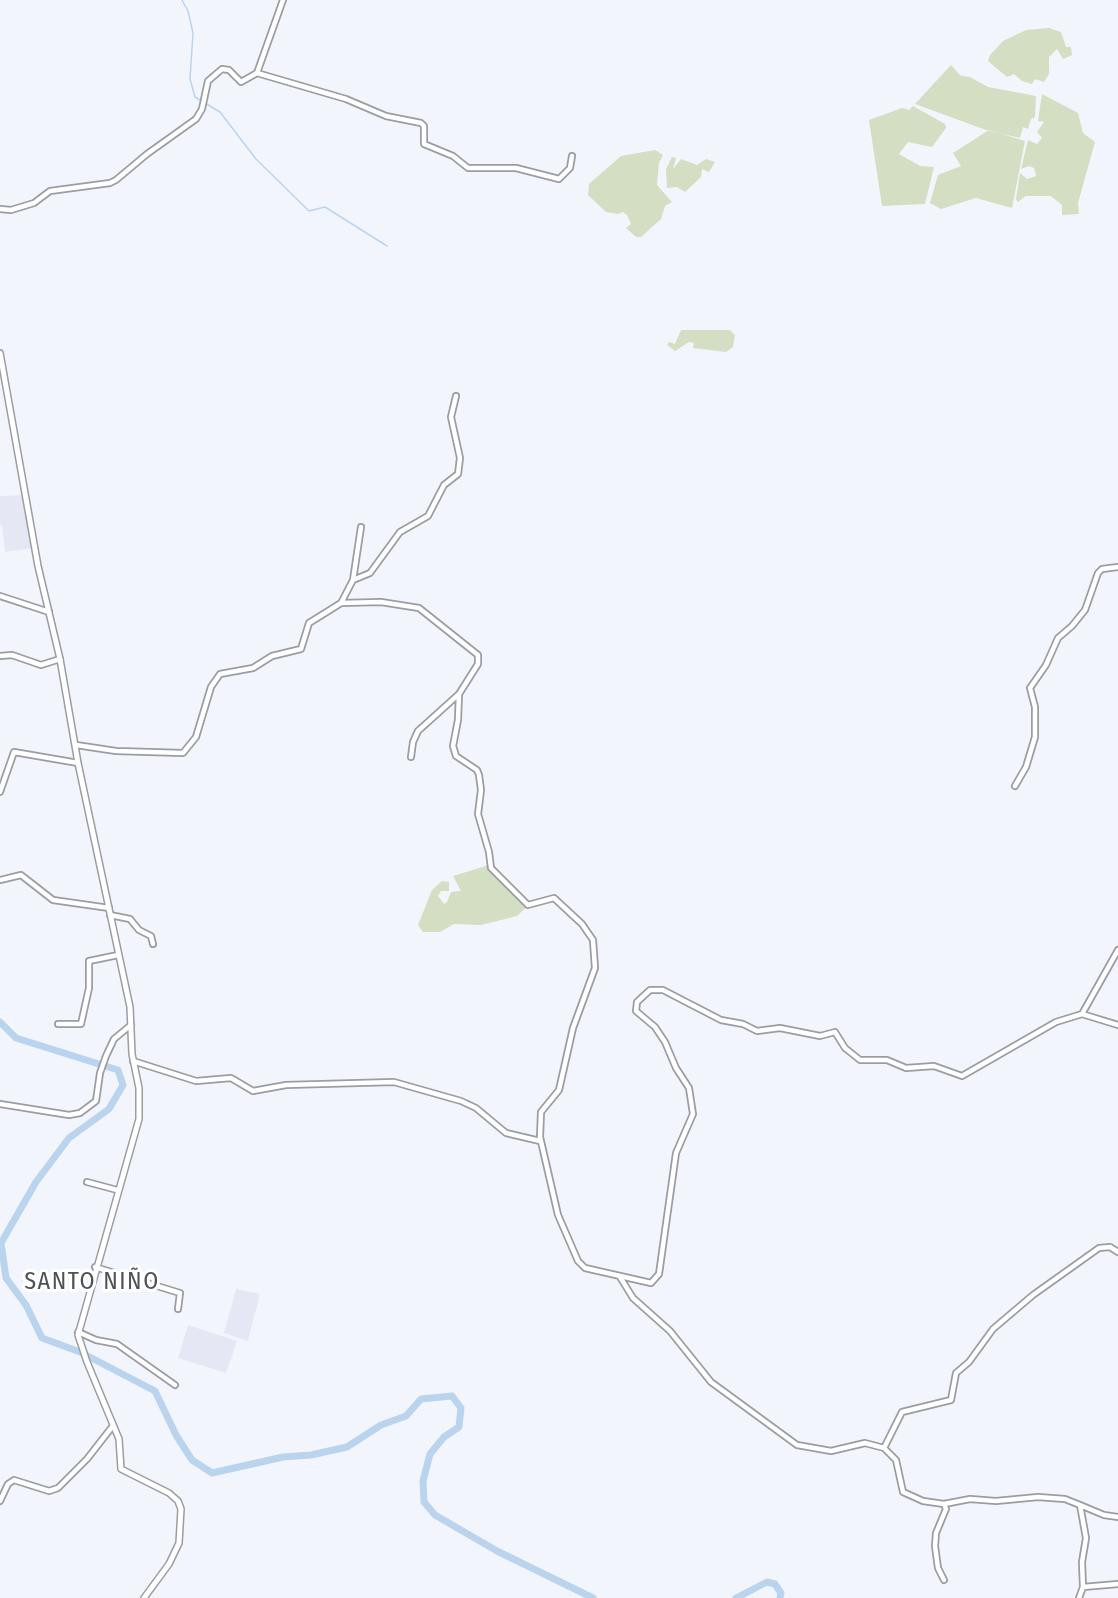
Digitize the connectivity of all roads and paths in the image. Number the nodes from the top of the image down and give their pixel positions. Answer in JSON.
{"nodes":[{"id":1,"x":283,"y":0,"type":"edge"},
{"id":2,"x":257,"y":73,"type":"junction"},
{"id":3,"x":572,"y":156,"type":"dead end"},
{"id":4,"x":0,"y":209,"type":"edge"},
{"id":5,"x":0,"y":353,"type":"edge"},
{"id":6,"x":456,"y":396,"type":"dead end"},
{"id":7,"x":361,"y":527,"type":"dead end"},
{"id":8,"x":1118,"y":567,"type":"edge"},
{"id":9,"x":353,"y":580,"type":"junction"},
{"id":10,"x":0,"y":596,"type":"edge"},
{"id":11,"x":341,"y":603,"type":"junction"},
{"id":12,"x":49,"y":612,"type":"junction"},
{"id":13,"x":0,"y":656,"type":"edge"},
{"id":14,"x":60,"y":660,"type":"junction"},
{"id":15,"x":459,"y":694,"type":"junction"},
{"id":16,"x":76,"y":745,"type":"junction"},
{"id":17,"x":411,"y":757,"type":"dead end"},
{"id":18,"x":78,"y":763,"type":"junction"},
{"id":19,"x":1015,"y":786,"type":"dead end"},
{"id":20,"x":0,"y":792,"type":"edge"},
{"id":21,"x":0,"y":880,"type":"edge"},
{"id":22,"x":109,"y":908,"type":"junction"},
{"id":23,"x":110,"y":915,"type":"junction"},
{"id":24,"x":153,"y":944,"type":"dead end"},
{"id":25,"x":1118,"y":950,"type":"edge"},
{"id":26,"x":118,"y":956,"type":"junction"},
{"id":27,"x":1082,"y":1014,"type":"junction"},
{"id":28,"x":57,"y":1023,"type":"dead end"},
{"id":29,"x":131,"y":1025,"type":"junction"},
{"id":30,"x":1118,"y":1025,"type":"edge"},
{"id":31,"x":133,"y":1061,"type":"junction"},
{"id":32,"x":0,"y":1104,"type":"edge"},
{"id":33,"x":540,"y":1141,"type":"junction"},
{"id":34,"x":87,"y":1182,"type":"dead end"},
{"id":35,"x":117,"y":1190,"type":"junction"},
{"id":36,"x":1118,"y":1252,"type":"edge"},
{"id":37,"x":95,"y":1267,"type":"junction"},
{"id":38,"x":620,"y":1277,"type":"junction"},
{"id":39,"x":178,"y":1309,"type":"dead end"},
{"id":40,"x":78,"y":1334,"type":"junction"},
{"id":41,"x":175,"y":1385,"type":"dead end"},
{"id":42,"x":112,"y":1427,"type":"junction"},
{"id":43,"x":884,"y":1449,"type":"junction"},
{"id":44,"x":0,"y":1481,"type":"edge"},
{"id":45,"x":8,"y":1484,"type":"junction"},
{"id":46,"x":0,"y":1501,"type":"edge"},
{"id":47,"x":944,"y":1504,"type":"junction"},
{"id":48,"x":1080,"y":1505,"type":"junction"},
{"id":49,"x":1118,"y":1517,"type":"edge"},
{"id":50,"x":944,"y":1580,"type":"dead end"},
{"id":51,"x":1118,"y":1584,"type":"edge"},
{"id":52,"x":1083,"y":1587,"type":"junction"},
{"id":53,"x":144,"y":1598,"type":"edge"},
{"id":54,"x":1079,"y":1598,"type":"edge"}],
"edges":[{"from":1,"to":2,"type":"street"},
{"from":2,"to":3,"type":"street"},
{"from":2,"to":4,"type":"street"},
{"from":5,"to":12,"type":"street"},
{"from":6,"to":9,"type":"street"},
{"from":7,"to":9,"type":"street"},
{"from":8,"to":19,"type":"street"},
{"from":9,"to":11,"type":"street"},
{"from":10,"to":12,"type":"street"},
{"from":11,"to":15,"type":"street"},
{"from":11,"to":16,"type":"street"},
{"from":12,"to":14,"type":"street"},
{"from":13,"to":14,"type":"street"},
{"from":14,"to":16,"type":"street"},
{"from":15,"to":17,"type":"street"},
{"from":15,"to":33,"type":"street"},
{"from":16,"to":18,"type":"street"},
{"from":18,"to":20,"type":"street"},
{"from":18,"to":22,"type":"street"},
{"from":21,"to":22,"type":"street"},
{"from":22,"to":23,"type":"street"},
{"from":23,"to":24,"type":"street"},
{"from":23,"to":26,"type":"street"},
{"from":25,"to":27,"type":"street"},
{"from":26,"to":28,"type":"street"},
{"from":26,"to":29,"type":"street"},
{"from":27,"to":30,"type":"street"},
{"from":27,"to":38,"type":"street"},
{"from":29,"to":31,"type":"street"},
{"from":29,"to":32,"type":"street"},
{"from":31,"to":33,"type":"street"},
{"from":31,"to":35,"type":"street"},
{"from":33,"to":38,"type":"street"},
{"from":34,"to":35,"type":"street"},
{"from":35,"to":37,"type":"street"},
{"from":36,"to":43,"type":"street"},
{"from":37,"to":39,"type":"street"},
{"from":37,"to":40,"type":"street"},
{"from":38,"to":43,"type":"street"},
{"from":40,"to":41,"type":"street"},
{"from":40,"to":42,"type":"street"},
{"from":42,"to":45,"type":"street"},
{"from":42,"to":53,"type":"street"},
{"from":43,"to":47,"type":"street"},
{"from":44,"to":45,"type":"street"},
{"from":45,"to":46,"type":"street"},
{"from":47,"to":48,"type":"street"},
{"from":47,"to":50,"type":"street"},
{"from":48,"to":49,"type":"street"},
{"from":48,"to":52,"type":"street"},
{"from":51,"to":52,"type":"street"},
{"from":52,"to":54,"type":"street"}]}
